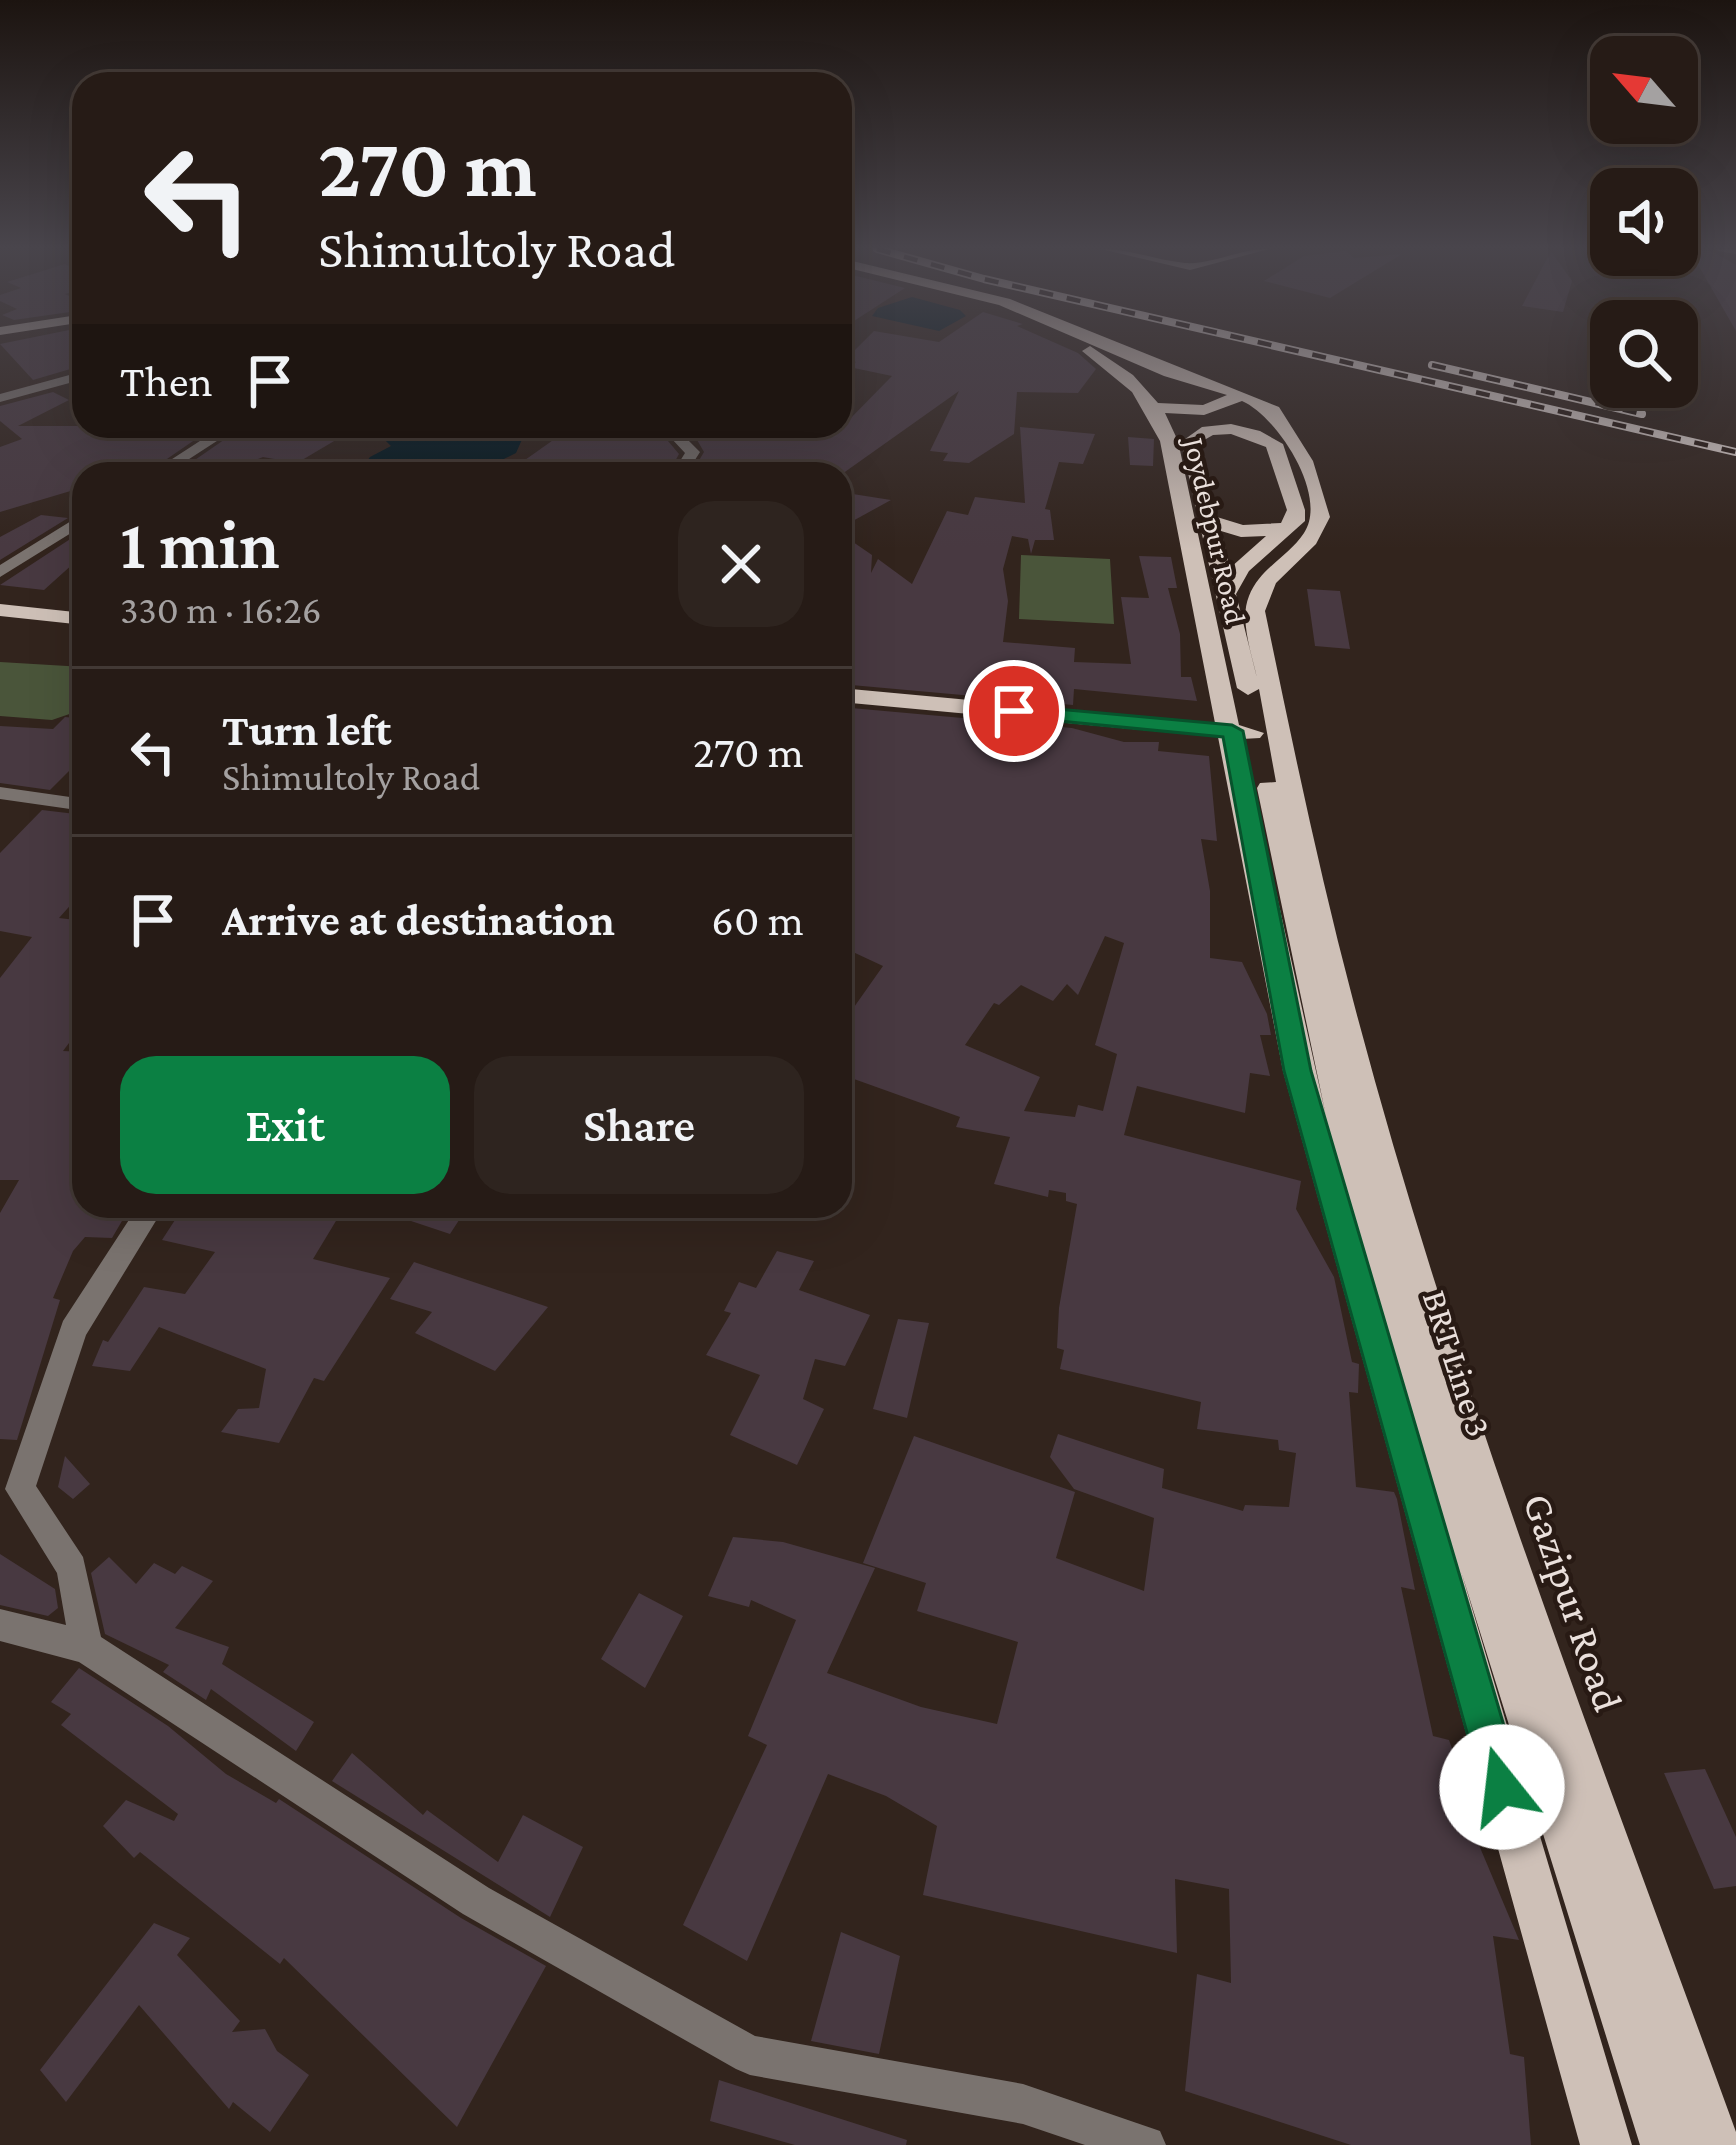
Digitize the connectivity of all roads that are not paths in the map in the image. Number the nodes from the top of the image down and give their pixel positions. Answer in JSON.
{"nodes":[{"id":1,"x":1085,"y":349,"type":"edge"},
{"id":2,"x":1116,"y":349,"type":"edge"},
{"id":3,"x":72,"y":378,"type":"edge"},
{"id":4,"x":1235,"y":394,"type":"junction"},
{"id":5,"x":0,"y":398,"type":"edge"},
{"id":6,"x":1157,"y":408,"type":"junction"},
{"id":7,"x":214,"y":438,"type":"edge"},
{"id":8,"x":678,"y":438,"type":"edge"},
{"id":9,"x":1295,"y":439,"type":"junction"},
{"id":10,"x":1169,"y":440,"type":"junction"},
{"id":11,"x":175,"y":462,"type":"edge"},
{"id":12,"x":687,"y":462,"type":"edge"},
{"id":13,"x":1208,"y":520,"type":"junction"},
{"id":14,"x":72,"y":526,"type":"edge"},
{"id":15,"x":1286,"y":529,"type":"junction"},
{"id":16,"x":0,"y":572,"type":"edge"},
{"id":17,"x":1229,"y":590,"type":"junction"},
{"id":18,"x":0,"y":610,"type":"edge"},
{"id":19,"x":72,"y":618,"type":"edge"},
{"id":20,"x":852,"y":696,"type":"edge"},
{"id":21,"x":1255,"y":732,"type":"junction"},
{"id":22,"x":0,"y":793,"type":"edge"},
{"id":23,"x":72,"y":803,"type":"edge"},
{"id":24,"x":144,"y":1218,"type":"edge"},
{"id":25,"x":10,"y":1492,"type":"edge"},
{"id":26,"x":0,"y":1624,"type":"edge"},
{"id":27,"x":86,"y":1647,"type":"junction"},
{"id":28,"x":1146,"y":2145,"type":"edge"},
{"id":29,"x":1606,"y":2145,"type":"edge"},
{"id":30,"x":1666,"y":2145,"type":"edge"},
{"id":31,"x":1714,"y":2145,"type":"edge"}],
"edges":[{"from":1,"to":6,"type":"main road","name":"Joydebpur Road"},
{"from":2,"to":4,"type":"main road","name":"Joydebpur Road"},
{"from":3,"to":5,"type":"street"},
{"from":4,"to":6,"type":"main road"},
{"from":4,"to":9,"type":"main road","name":"Joydebpur Road"},
{"from":6,"to":10,"type":"main road","name":"Joydebpur Road"},
{"from":7,"to":11,"type":"street"},
{"from":8,"to":12,"type":"street"},
{"from":9,"to":10,"type":"main road"},
{"from":9,"to":21,"type":"main road","name":"Joydebpur Road"},
{"from":10,"to":21,"type":"main road","name":"Joydebpur Road"},
{"from":13,"to":15,"type":"main road"},
{"from":13,"to":15,"type":"main road","name":"BRT Line 3"},
{"from":13,"to":17,"type":"main road","name":"BRT Line 3"},
{"from":14,"to":16,"type":"street"},
{"from":15,"to":17,"type":"main road"},
{"from":17,"to":21,"type":"main road","name":"BRT Line 3"},
{"from":18,"to":19,"type":"main road"},
{"from":20,"to":21,"type":"main road"},
{"from":21,"to":29,"type":"main road"},
{"from":21,"to":30,"type":"main road","name":"BRT Line 3"},
{"from":21,"to":31,"type":"main road","name":"Gazipur Road"},
{"from":22,"to":23,"type":"street"},
{"from":24,"to":25,"type":"street"},
{"from":25,"to":27,"type":"street"},
{"from":26,"to":27,"type":"street"},
{"from":27,"to":28,"type":"street"}]}
